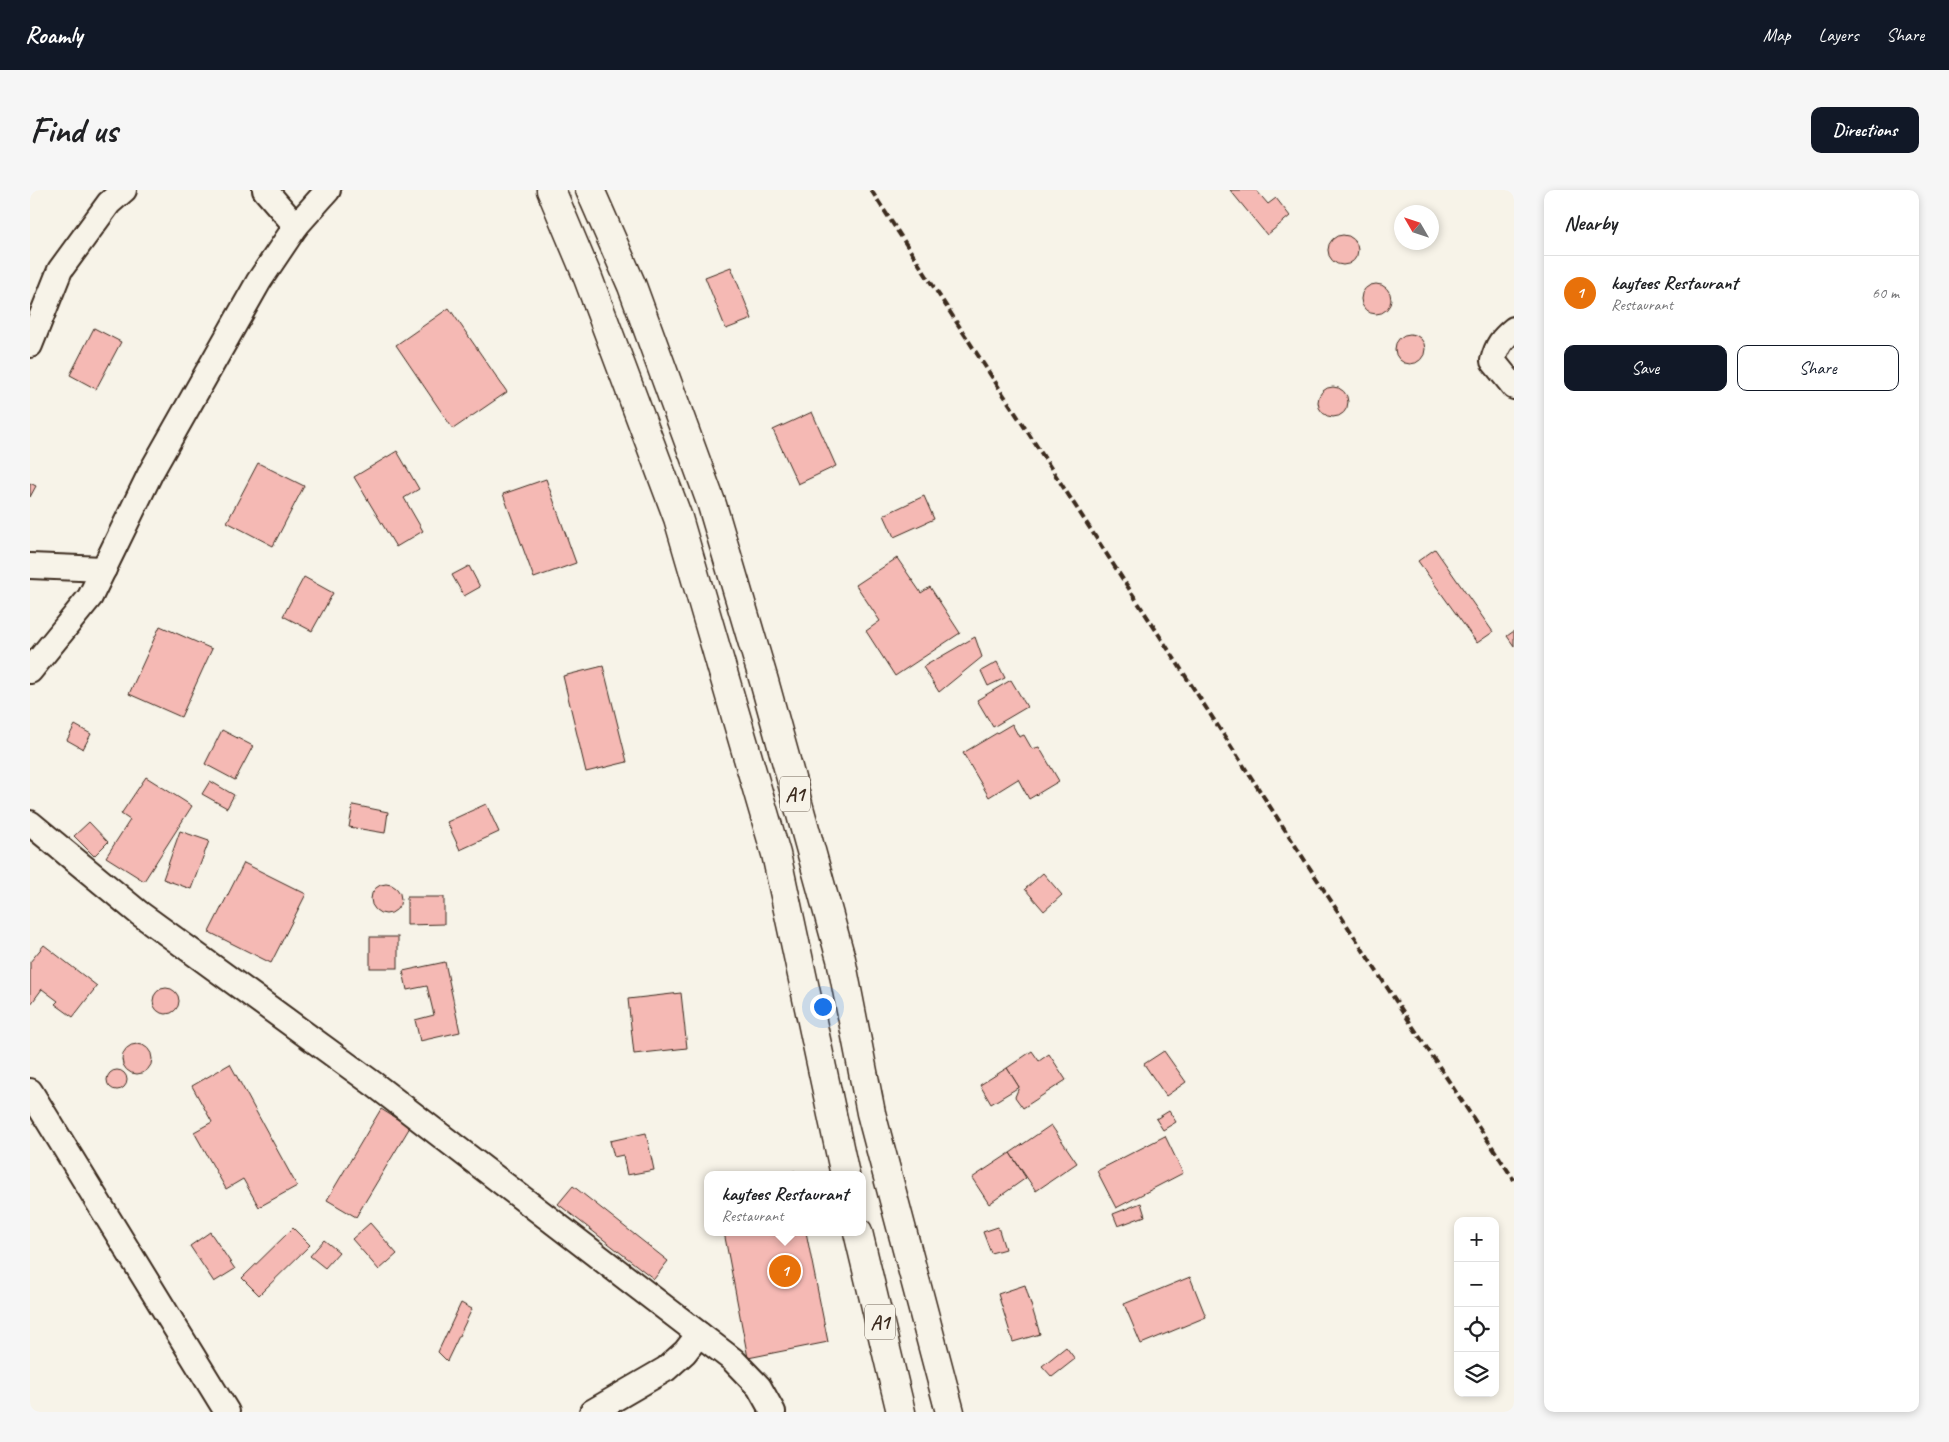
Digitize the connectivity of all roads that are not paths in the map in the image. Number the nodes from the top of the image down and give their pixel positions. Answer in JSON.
{"nodes":[{"id":1,"x":124,"y":190,"type":"edge"},
{"id":2,"x":265,"y":190,"type":"edge"},
{"id":3,"x":328,"y":190,"type":"edge"},
{"id":4,"x":551,"y":190,"type":"edge"},
{"id":5,"x":590,"y":190,"type":"edge"},
{"id":6,"x":296,"y":226,"type":"junction"},
{"id":7,"x":1514,"y":329,"type":"edge"},
{"id":8,"x":30,"y":345,"type":"edge"},
{"id":9,"x":1514,"y":387,"type":"edge"},
{"id":10,"x":30,"y":566,"type":"edge"},
{"id":11,"x":104,"y":569,"type":"junction"},
{"id":12,"x":30,"y":670,"type":"edge"},
{"id":13,"x":30,"y":823,"type":"edge"},
{"id":14,"x":30,"y":1091,"type":"edge"},
{"id":15,"x":844,"y":1171,"type":"edge"},
{"id":16,"x":859,"y":1236,"type":"edge"},
{"id":17,"x":699,"y":1334,"type":"junction"},
{"id":18,"x":227,"y":1412,"type":"edge"},
{"id":19,"x":592,"y":1412,"type":"edge"},
{"id":20,"x":773,"y":1412,"type":"edge"},
{"id":21,"x":901,"y":1412,"type":"edge"},
{"id":22,"x":950,"y":1412,"type":"edge"}],
"edges":[{"from":1,"to":8,"type":"street"},
{"from":2,"to":6,"type":"street"},
{"from":3,"to":6,"type":"street"},
{"from":4,"to":15,"type":"highway","number":"A1"},
{"from":5,"to":22,"type":"highway","number":"A1"},
{"from":6,"to":11,"type":"street"},
{"from":7,"to":9,"type":"street"},
{"from":10,"to":11,"type":"street"},
{"from":11,"to":12,"type":"street"},
{"from":13,"to":17,"type":"street"},
{"from":14,"to":18,"type":"street"},
{"from":16,"to":21,"type":"highway","number":"A1"},
{"from":17,"to":19,"type":"street"},
{"from":17,"to":20,"type":"street"}]}
